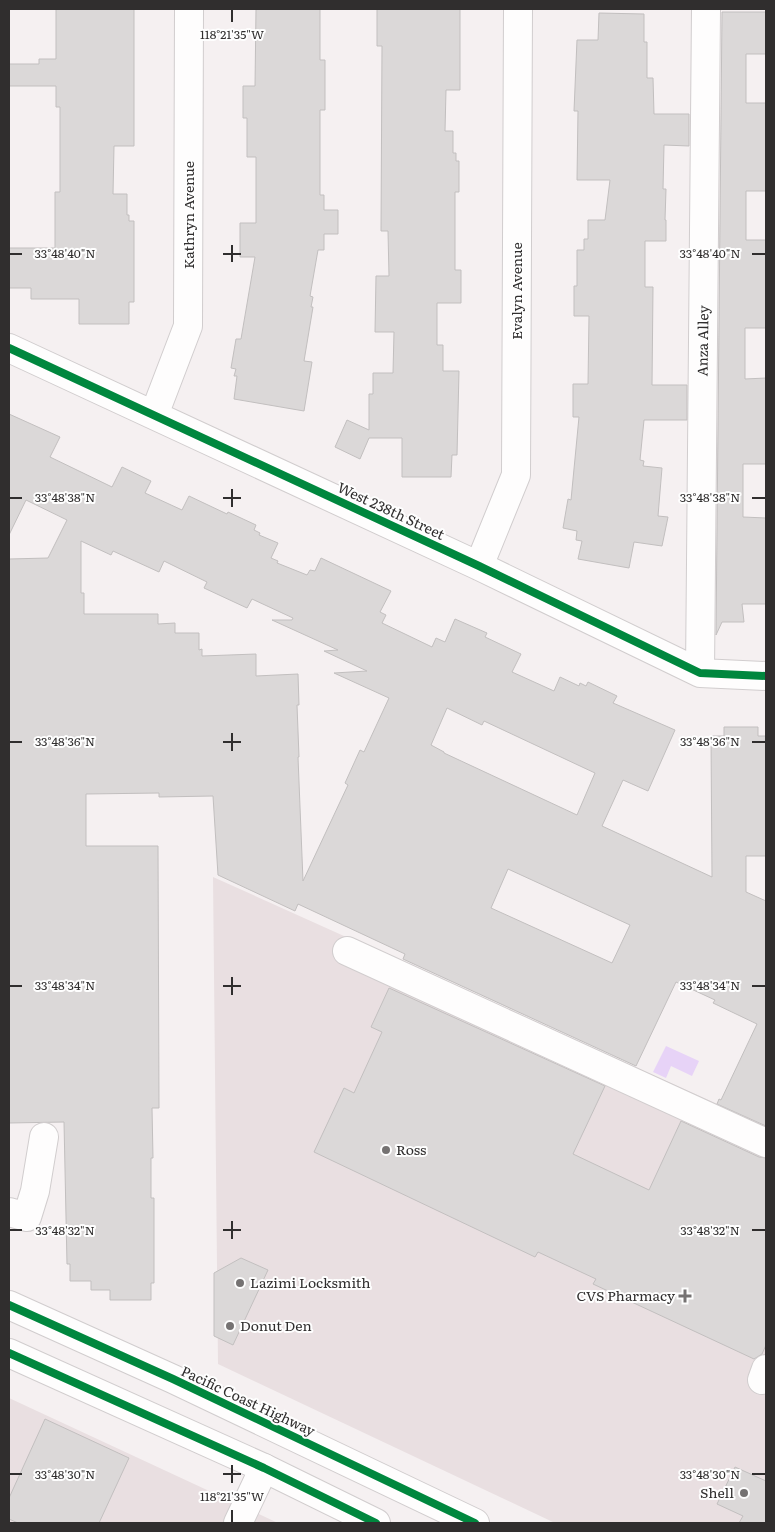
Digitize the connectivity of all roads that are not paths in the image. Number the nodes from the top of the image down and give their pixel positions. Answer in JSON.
{"nodes":[{"id":1,"x":190,"y":9,"type":"edge"},
{"id":2,"x":518,"y":9,"type":"edge"},
{"id":3,"x":706,"y":9,"type":"edge"},
{"id":4,"x":9,"y":348,"type":"edge"},
{"id":5,"x":154,"y":416,"type":"junction"},
{"id":6,"x":478,"y":566,"type":"junction"},
{"id":7,"x":700,"y":672,"type":"junction"},
{"id":8,"x":766,"y":676,"type":"edge"},
{"id":9,"x":347,"y":951,"type":"dead end"},
{"id":10,"x":44,"y":1136,"type":"dead end"},
{"id":11,"x":766,"y":1143,"type":"edge"},
{"id":12,"x":9,"y":1212,"type":"edge"},
{"id":13,"x":9,"y":1305,"type":"edge"},
{"id":14,"x":9,"y":1353,"type":"edge"},
{"id":15,"x":281,"y":1430,"type":"junction"},
{"id":16,"x":264,"y":1468,"type":"junction"},
{"id":17,"x":238,"y":1523,"type":"edge"},
{"id":18,"x":376,"y":1523,"type":"edge"},
{"id":19,"x":475,"y":1523,"type":"edge"}],
"edges":[{"from":1,"to":5,"type":"main road","name":"Kathryn Avenue"},
{"from":2,"to":6,"type":"main road","name":"Evalyn Avenue"},
{"from":3,"to":7,"type":"main road","name":"Anza Alley"},
{"from":4,"to":5,"type":"main road","name":"West 238th Street"},
{"from":5,"to":6,"type":"main road","name":"West 238th Street"},
{"from":6,"to":7,"type":"main road","name":"West 238th Street"},
{"from":7,"to":8,"type":"main road","name":"West 238th Street"},
{"from":9,"to":11,"type":"main road"},
{"from":10,"to":12,"type":"main road"},
{"from":13,"to":15,"type":"main road","name":"Pacific Coast Highway"},
{"from":14,"to":16,"type":"main road"},
{"from":15,"to":16,"type":"main road"},
{"from":15,"to":19,"type":"main road","name":"Pacific Coast Highway"},
{"from":16,"to":17,"type":"main road"},
{"from":16,"to":18,"type":"main road"}]}
